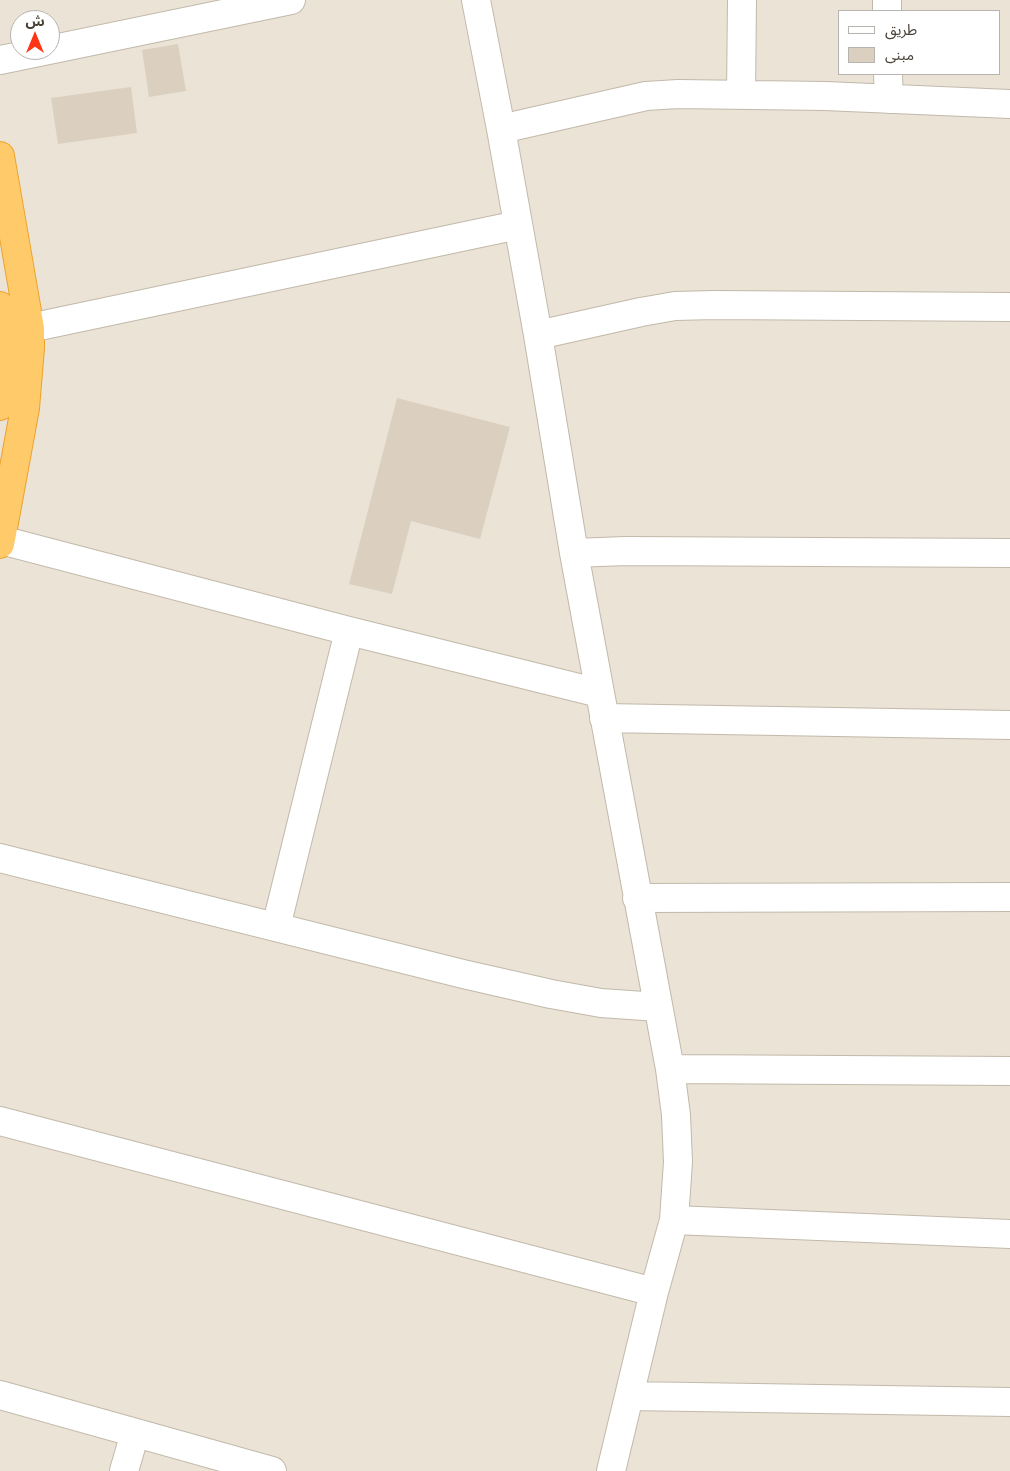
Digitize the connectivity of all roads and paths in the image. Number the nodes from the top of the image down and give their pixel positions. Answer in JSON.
{"nodes":[{"id":1,"x":291,"y":0,"type":"edge"},
{"id":2,"x":476,"y":0,"type":"edge"},
{"id":3,"x":742,"y":0,"type":"edge"},
{"id":4,"x":0,"y":60,"type":"edge"},
{"id":5,"x":889,"y":86,"type":"edge"},
{"id":6,"x":741,"y":95,"type":"junction"},
{"id":7,"x":1010,"y":104,"type":"edge"},
{"id":8,"x":501,"y":129,"type":"junction"},
{"id":9,"x":0,"y":156,"type":"edge"},
{"id":10,"x":518,"y":224,"type":"junction"},
{"id":11,"x":0,"y":306,"type":"edge"},
{"id":12,"x":1010,"y":307,"type":"edge"},
{"id":13,"x":11,"y":332,"type":"edge"},
{"id":14,"x":538,"y":335,"type":"junction"},
{"id":15,"x":0,"y":406,"type":"edge"},
{"id":16,"x":0,"y":542,"type":"edge"},
{"id":17,"x":1010,"y":553,"type":"edge"},
{"id":18,"x":574,"y":554,"type":"junction"},
{"id":19,"x":349,"y":631,"type":"junction"},
{"id":20,"x":602,"y":705,"type":"junction"},
{"id":21,"x":1010,"y":725,"type":"edge"},
{"id":22,"x":0,"y":858,"type":"edge"},
{"id":23,"x":1010,"y":897,"type":"edge"},
{"id":24,"x":637,"y":898,"type":"junction"},
{"id":25,"x":276,"y":927,"type":"junction"},
{"id":26,"x":658,"y":1007,"type":"junction"},
{"id":27,"x":670,"y":1069,"type":"junction"},
{"id":28,"x":1010,"y":1071,"type":"edge"},
{"id":29,"x":0,"y":1121,"type":"edge"},
{"id":30,"x":674,"y":1220,"type":"junction"},
{"id":31,"x":1010,"y":1234,"type":"edge"},
{"id":32,"x":654,"y":1292,"type":"junction"},
{"id":33,"x":0,"y":1395,"type":"edge"},
{"id":34,"x":628,"y":1396,"type":"junction"},
{"id":35,"x":1010,"y":1402,"type":"edge"},
{"id":36,"x":135,"y":1433,"type":"junction"},
{"id":37,"x":124,"y":1471,"type":"edge"},
{"id":38,"x":272,"y":1471,"type":"edge"},
{"id":39,"x":611,"y":1471,"type":"edge"}],
"edges":[{"from":1,"to":4,"type":"street"},
{"from":2,"to":8,"type":"street"},
{"from":3,"to":6,"type":"street"},
{"from":5,"to":6,"type":"street"},
{"from":5,"to":7,"type":"street"},
{"from":6,"to":8,"type":"street"},
{"from":8,"to":10,"type":"street"},
{"from":9,"to":13,"type":"highway"},
{"from":10,"to":13,"type":"street"},
{"from":10,"to":14,"type":"street"},
{"from":11,"to":13,"type":"highway"},
{"from":12,"to":14,"type":"street"},
{"from":13,"to":15,"type":"highway"},
{"from":13,"to":16,"type":"highway"},
{"from":14,"to":18,"type":"street"},
{"from":16,"to":19,"type":"street"},
{"from":17,"to":18,"type":"street"},
{"from":18,"to":20,"type":"street"},
{"from":19,"to":20,"type":"street"},
{"from":19,"to":25,"type":"street"},
{"from":20,"to":21,"type":"street"},
{"from":20,"to":24,"type":"street"},
{"from":22,"to":25,"type":"street"},
{"from":23,"to":24,"type":"street"},
{"from":24,"to":26,"type":"street"},
{"from":25,"to":26,"type":"street"},
{"from":26,"to":27,"type":"street"},
{"from":27,"to":28,"type":"street"},
{"from":27,"to":30,"type":"street"},
{"from":29,"to":32,"type":"street"},
{"from":30,"to":31,"type":"street"},
{"from":30,"to":32,"type":"street"},
{"from":32,"to":34,"type":"street"},
{"from":33,"to":36,"type":"street"},
{"from":34,"to":35,"type":"street"},
{"from":34,"to":39,"type":"street"},
{"from":36,"to":37,"type":"street"},
{"from":36,"to":38,"type":"street"}]}
